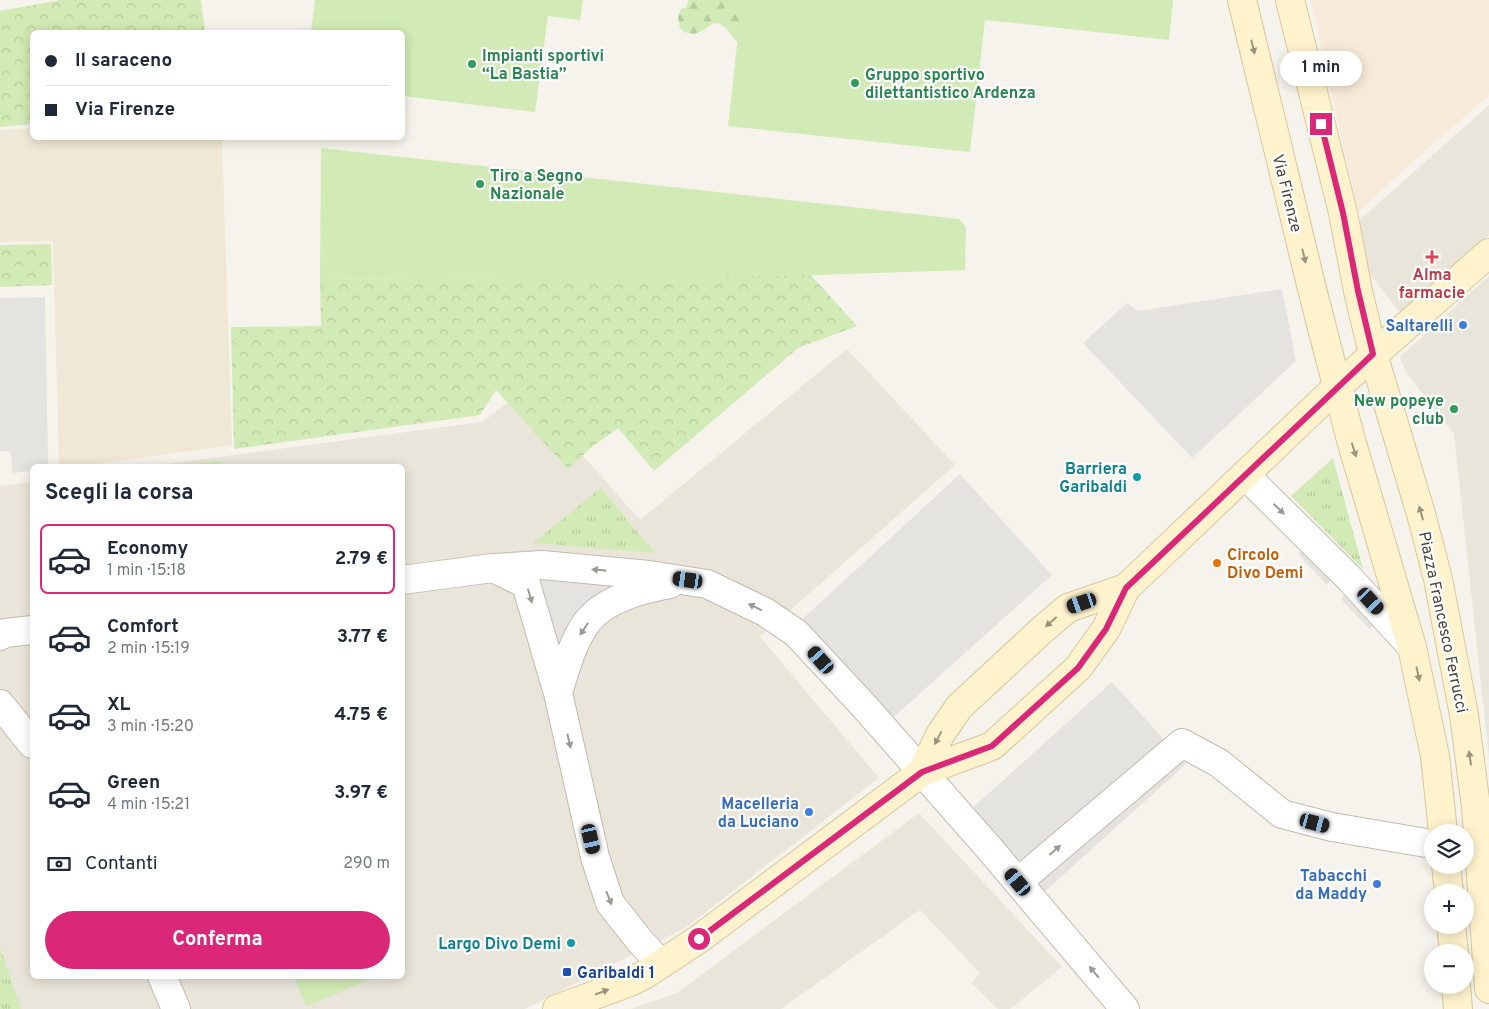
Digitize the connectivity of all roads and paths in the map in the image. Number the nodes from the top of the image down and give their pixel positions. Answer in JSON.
{"nodes":[{"id":1,"x":1242,"y":0,"type":"edge"},
{"id":2,"x":1290,"y":0,"type":"edge"},
{"id":3,"x":1489,"y":253,"type":"edge"},
{"id":4,"x":1373,"y":354,"type":"junction"},
{"id":5,"x":1337,"y":386,"type":"junction"},
{"id":6,"x":1244,"y":475,"type":"junction"},
{"id":7,"x":493,"y":568,"type":"junction"},
{"id":8,"x":405,"y":580,"type":"edge"},
{"id":9,"x":688,"y":580,"type":"junction"},
{"id":10,"x":1126,"y":588,"type":"junction"},
{"id":11,"x":30,"y":630,"type":"edge"},
{"id":12,"x":0,"y":636,"type":"edge"},
{"id":13,"x":1412,"y":646,"type":"junction"},
{"id":14,"x":558,"y":694,"type":"junction"},
{"id":15,"x":0,"y":704,"type":"edge"},
{"id":16,"x":30,"y":742,"type":"edge"},
{"id":17,"x":922,"y":772,"type":"junction"},
{"id":18,"x":1482,"y":806,"type":"edge"},
{"id":19,"x":1442,"y":824,"type":"edge"},
{"id":20,"x":1424,"y":843,"type":"edge"},
{"id":21,"x":1018,"y":882,"type":"junction"},
{"id":22,"x":661,"y":964,"type":"junction"},
{"id":23,"x":163,"y":979,"type":"edge"},
{"id":24,"x":1489,"y":989,"type":"edge"},
{"id":25,"x":1457,"y":994,"type":"edge"},
{"id":26,"x":176,"y":1009,"type":"edge"},
{"id":27,"x":557,"y":1009,"type":"edge"},
{"id":28,"x":1126,"y":1009,"type":"edge"},
{"id":29,"x":1458,"y":1009,"type":"edge"}],
"edges":[{"from":1,"to":5,"type":"main road","name":"Via Firenze","one_way":true},
{"from":2,"to":4,"type":"main road"},
{"from":3,"to":4,"type":"main road"},
{"from":4,"to":5,"type":"main road"},
{"from":18,"to":4,"type":"main road","name":"Piazza Francesco Ferrucci","one_way":true},
{"from":5,"to":6,"type":"main road"},
{"from":5,"to":13,"type":"main road","one_way":true},
{"from":6,"to":10,"type":"main road"},
{"from":6,"to":13,"type":"street","one_way":true},
{"from":7,"to":8,"type":"street"},
{"from":9,"to":7,"type":"street","one_way":true},
{"from":7,"to":14,"type":"street","one_way":true},
{"from":9,"to":14,"type":"street","one_way":true},
{"from":17,"to":9,"type":"street","one_way":true},
{"from":10,"to":17,"type":"main road","one_way":true},
{"from":10,"to":17,"type":"main road"},
{"from":11,"to":12,"type":"street"},
{"from":13,"to":19,"type":"main road","one_way":true},
{"from":14,"to":22,"type":"street","one_way":true},
{"from":15,"to":16,"type":"street"},
{"from":17,"to":21,"type":"street"},
{"from":17,"to":22,"type":"main road"},
{"from":18,"to":24,"type":"main road","name":"Piazza Francesco Ferrucci"},
{"from":21,"to":20,"type":"street","one_way":true},
{"from":28,"to":21,"type":"street","one_way":true},
{"from":27,"to":22,"type":"main road","one_way":true},
{"from":23,"to":26,"type":"street"},
{"from":25,"to":29,"type":"main road"}]}
